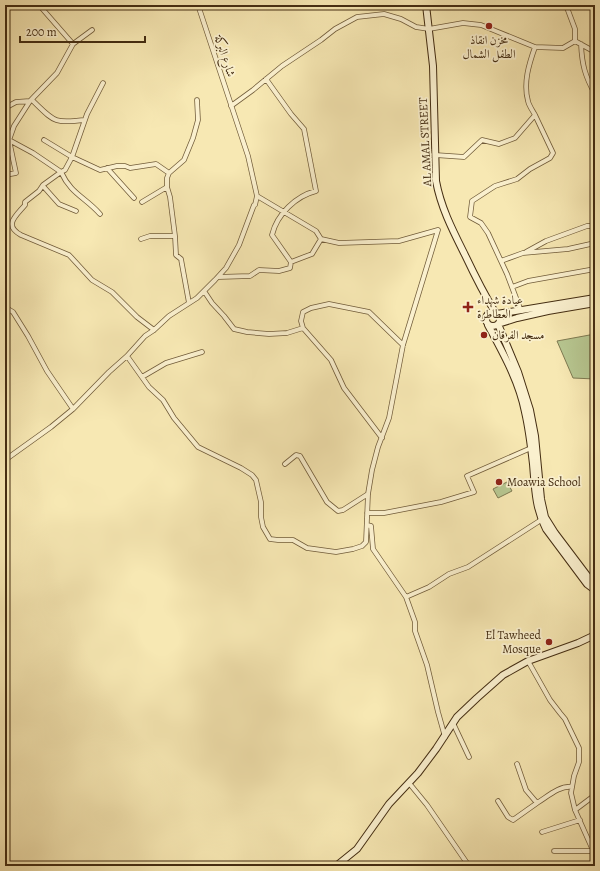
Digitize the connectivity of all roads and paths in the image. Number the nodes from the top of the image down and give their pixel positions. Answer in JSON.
{"nodes":[{"id":1,"x":40,"y":5,"type":"edge"},
{"id":2,"x":113,"y":5,"type":"edge"},
{"id":3,"x":127,"y":5,"type":"edge"},
{"id":4,"x":198,"y":5,"type":"edge"},
{"id":5,"x":426,"y":5,"type":"edge"},
{"id":6,"x":566,"y":5,"type":"edge"},
{"id":7,"x":429,"y":29,"type":"junction"},
{"id":8,"x":92,"y":30,"type":"dead end"},
{"id":9,"x":575,"y":41,"type":"junction"},
{"id":10,"x":73,"y":44,"type":"junction"},
{"id":11,"x":580,"y":44,"type":"junction"},
{"id":12,"x":535,"y":47,"type":"junction"},
{"id":13,"x":595,"y":52,"type":"edge"},
{"id":14,"x":266,"y":79,"type":"junction"},
{"id":15,"x":104,"y":83,"type":"dead end"},
{"id":16,"x":595,"y":94,"type":"edge"},
{"id":17,"x":197,"y":100,"type":"dead end"},
{"id":18,"x":31,"y":101,"type":"junction"},
{"id":19,"x":231,"y":106,"type":"junction"},
{"id":20,"x":5,"y":108,"type":"edge"},
{"id":21,"x":536,"y":116,"type":"junction"},
{"id":22,"x":84,"y":120,"type":"junction"},
{"id":23,"x":9,"y":140,"type":"junction"},
{"id":24,"x":44,"y":140,"type":"dead end"},
{"id":25,"x":435,"y":155,"type":"junction"},
{"id":26,"x":72,"y":157,"type":"junction"},
{"id":27,"x":107,"y":168,"type":"junction"},
{"id":28,"x":60,"y":172,"type":"junction"},
{"id":29,"x":169,"y":173,"type":"junction"},
{"id":30,"x":5,"y":175,"type":"edge"},
{"id":31,"x":43,"y":186,"type":"junction"},
{"id":32,"x":167,"y":187,"type":"junction"},
{"id":33,"x":258,"y":196,"type":"junction"},
{"id":34,"x":134,"y":198,"type":"dead end"},
{"id":35,"x":142,"y":202,"type":"dead end"},
{"id":36,"x":76,"y":211,"type":"dead end"},
{"id":37,"x":284,"y":212,"type":"junction"},
{"id":38,"x":100,"y":214,"type":"dead end"},
{"id":39,"x":595,"y":226,"type":"edge"},
{"id":40,"x":174,"y":236,"type":"junction"},
{"id":41,"x":141,"y":239,"type":"dead end"},
{"id":42,"x":322,"y":239,"type":"junction"},
{"id":43,"x":595,"y":243,"type":"edge"},
{"id":44,"x":524,"y":254,"type":"junction"},
{"id":45,"x":501,"y":261,"type":"junction"},
{"id":46,"x":291,"y":262,"type":"junction"},
{"id":47,"x":595,"y":269,"type":"edge"},
{"id":48,"x":218,"y":277,"type":"junction"},
{"id":49,"x":512,"y":287,"type":"junction"},
{"id":50,"x":204,"y":291,"type":"junction"},
{"id":51,"x":595,"y":298,"type":"edge"},
{"id":52,"x":189,"y":303,"type":"junction"},
{"id":53,"x":595,"y":303,"type":"edge"},
{"id":54,"x":6,"y":309,"type":"edge"},
{"id":55,"x":521,"y":310,"type":"junction"},
{"id":56,"x":496,"y":313,"type":"junction"},
{"id":57,"x":498,"y":324,"type":"junction"},
{"id":58,"x":488,"y":325,"type":"junction"},
{"id":59,"x":304,"y":328,"type":"junction"},
{"id":60,"x":154,"y":330,"type":"junction"},
{"id":61,"x":403,"y":345,"type":"junction"},
{"id":62,"x":202,"y":352,"type":"dead end"},
{"id":63,"x":126,"y":356,"type":"junction"},
{"id":64,"x":142,"y":377,"type":"junction"},
{"id":65,"x":73,"y":409,"type":"junction"},
{"id":66,"x":382,"y":438,"type":"junction"},
{"id":67,"x":531,"y":448,"type":"junction"},
{"id":68,"x":5,"y":460,"type":"edge"},
{"id":69,"x":285,"y":464,"type":"dead end"},
{"id":70,"x":368,"y":494,"type":"junction"},
{"id":71,"x":367,"y":514,"type":"junction"},
{"id":72,"x":541,"y":520,"type":"junction"},
{"id":73,"x":366,"y":525,"type":"junction"},
{"id":74,"x":595,"y":586,"type":"edge"},
{"id":75,"x":595,"y":590,"type":"edge"},
{"id":76,"x":406,"y":597,"type":"junction"},
{"id":77,"x":595,"y":635,"type":"edge"},
{"id":78,"x":528,"y":661,"type":"junction"},
{"id":79,"x":453,"y":723,"type":"junction"},
{"id":80,"x":445,"y":737,"type":"junction"},
{"id":81,"x":469,"y":757,"type":"dead end"},
{"id":82,"x":517,"y":764,"type":"dead end"},
{"id":83,"x":409,"y":782,"type":"junction"},
{"id":84,"x":572,"y":787,"type":"junction"},
{"id":85,"x":595,"y":795,"type":"edge"},
{"id":86,"x":498,"y":801,"type":"dead end"},
{"id":87,"x":537,"y":803,"type":"junction"},
{"id":88,"x":575,"y":810,"type":"junction"},
{"id":89,"x":580,"y":820,"type":"junction"},
{"id":90,"x":542,"y":832,"type":"dead end"},
{"id":91,"x":595,"y":842,"type":"edge"},
{"id":92,"x":590,"y":846,"type":"junction"},
{"id":93,"x":554,"y":850,"type":"dead end"},
{"id":94,"x":594,"y":853,"type":"edge"},
{"id":95,"x":556,"y":865,"type":"edge"},
{"id":96,"x":336,"y":866,"type":"edge"},
{"id":97,"x":469,"y":866,"type":"edge"},
{"id":98,"x":566,"y":866,"type":"edge"}],
"edges":[{"from":1,"to":10,"type":"street"},
{"from":2,"to":3,"type":"street"},
{"from":4,"to":19,"type":"street","name":"شارع البركة"},
{"from":5,"to":7,"type":"main road","name":"AL AMAL STREET"},
{"from":6,"to":9,"type":"street"},
{"from":7,"to":12,"type":"street"},
{"from":7,"to":14,"type":"street"},
{"from":7,"to":25,"type":"main road","name":"AL AMAL STREET"},
{"from":8,"to":10,"type":"street"},
{"from":9,"to":11,"type":"street"},
{"from":9,"to":12,"type":"street"},
{"from":10,"to":18,"type":"street"},
{"from":11,"to":13,"type":"street"},
{"from":11,"to":16,"type":"street"},
{"from":12,"to":21,"type":"street"},
{"from":14,"to":19,"type":"street"},
{"from":14,"to":37,"type":"street"},
{"from":15,"to":22,"type":"street"},
{"from":17,"to":29,"type":"street"},
{"from":18,"to":20,"type":"street"},
{"from":18,"to":22,"type":"street"},
{"from":18,"to":23,"type":"street"},
{"from":19,"to":33,"type":"street","name":"شارع البركة"},
{"from":21,"to":25,"type":"street"},
{"from":21,"to":45,"type":"street"},
{"from":22,"to":26,"type":"street"},
{"from":23,"to":28,"type":"street"},
{"from":23,"to":30,"type":"street"},
{"from":24,"to":26,"type":"street"},
{"from":25,"to":56,"type":"main road","name":"AL AMAL STREET"},
{"from":26,"to":27,"type":"street"},
{"from":26,"to":28,"type":"street"},
{"from":27,"to":29,"type":"street"},
{"from":27,"to":34,"type":"street"},
{"from":28,"to":31,"type":"street"},
{"from":28,"to":38,"type":"street"},
{"from":29,"to":32,"type":"street"},
{"from":31,"to":36,"type":"street"},
{"from":31,"to":60,"type":"street"},
{"from":32,"to":35,"type":"street"},
{"from":32,"to":40,"type":"street"},
{"from":33,"to":37,"type":"street"},
{"from":33,"to":48,"type":"street"},
{"from":37,"to":42,"type":"street"},
{"from":37,"to":46,"type":"street"},
{"from":39,"to":44,"type":"street"},
{"from":40,"to":41,"type":"street"},
{"from":40,"to":52,"type":"street"},
{"from":42,"to":46,"type":"street"},
{"from":42,"to":61,"type":"street"},
{"from":43,"to":44,"type":"street"},
{"from":44,"to":45,"type":"street"},
{"from":45,"to":49,"type":"street"},
{"from":46,"to":48,"type":"street"},
{"from":47,"to":49,"type":"street"},
{"from":48,"to":50,"type":"street"},
{"from":49,"to":55,"type":"street"},
{"from":50,"to":52,"type":"street"},
{"from":50,"to":59,"type":"street"},
{"from":51,"to":55,"type":"main road"},
{"from":52,"to":60,"type":"street"},
{"from":53,"to":57,"type":"main road"},
{"from":54,"to":65,"type":"street"},
{"from":55,"to":56,"type":"main road"},
{"from":56,"to":57,"type":"main road"},
{"from":56,"to":58,"type":"main road"},
{"from":57,"to":58,"type":"main road"},
{"from":57,"to":74,"type":"main road"},
{"from":58,"to":67,"type":"main road"},
{"from":59,"to":61,"type":"street"},
{"from":59,"to":66,"type":"street"},
{"from":60,"to":63,"type":"street"},
{"from":61,"to":66,"type":"street"},
{"from":62,"to":64,"type":"street"},
{"from":63,"to":64,"type":"street"},
{"from":63,"to":65,"type":"street"},
{"from":64,"to":73,"type":"street"},
{"from":65,"to":68,"type":"street"},
{"from":66,"to":70,"type":"street"},
{"from":67,"to":71,"type":"street"},
{"from":67,"to":72,"type":"main road"},
{"from":69,"to":70,"type":"street"},
{"from":70,"to":71,"type":"street"},
{"from":71,"to":73,"type":"street"},
{"from":72,"to":75,"type":"main road"},
{"from":72,"to":76,"type":"street"},
{"from":73,"to":76,"type":"street"},
{"from":76,"to":80,"type":"street"},
{"from":77,"to":78,"type":"main road"},
{"from":78,"to":79,"type":"main road"},
{"from":78,"to":84,"type":"street"},
{"from":79,"to":80,"type":"main road"},
{"from":79,"to":81,"type":"street"},
{"from":80,"to":83,"type":"main road"},
{"from":82,"to":87,"type":"street"},
{"from":83,"to":96,"type":"main road"},
{"from":83,"to":97,"type":"street"},
{"from":84,"to":87,"type":"street"},
{"from":84,"to":88,"type":"street"},
{"from":85,"to":88,"type":"street"},
{"from":86,"to":87,"type":"street"},
{"from":88,"to":89,"type":"street"},
{"from":89,"to":90,"type":"street"},
{"from":89,"to":92,"type":"street"},
{"from":91,"to":92,"type":"street"},
{"from":92,"to":94,"type":"street"},
{"from":93,"to":94,"type":"street"},
{"from":95,"to":98,"type":"street"}]}
